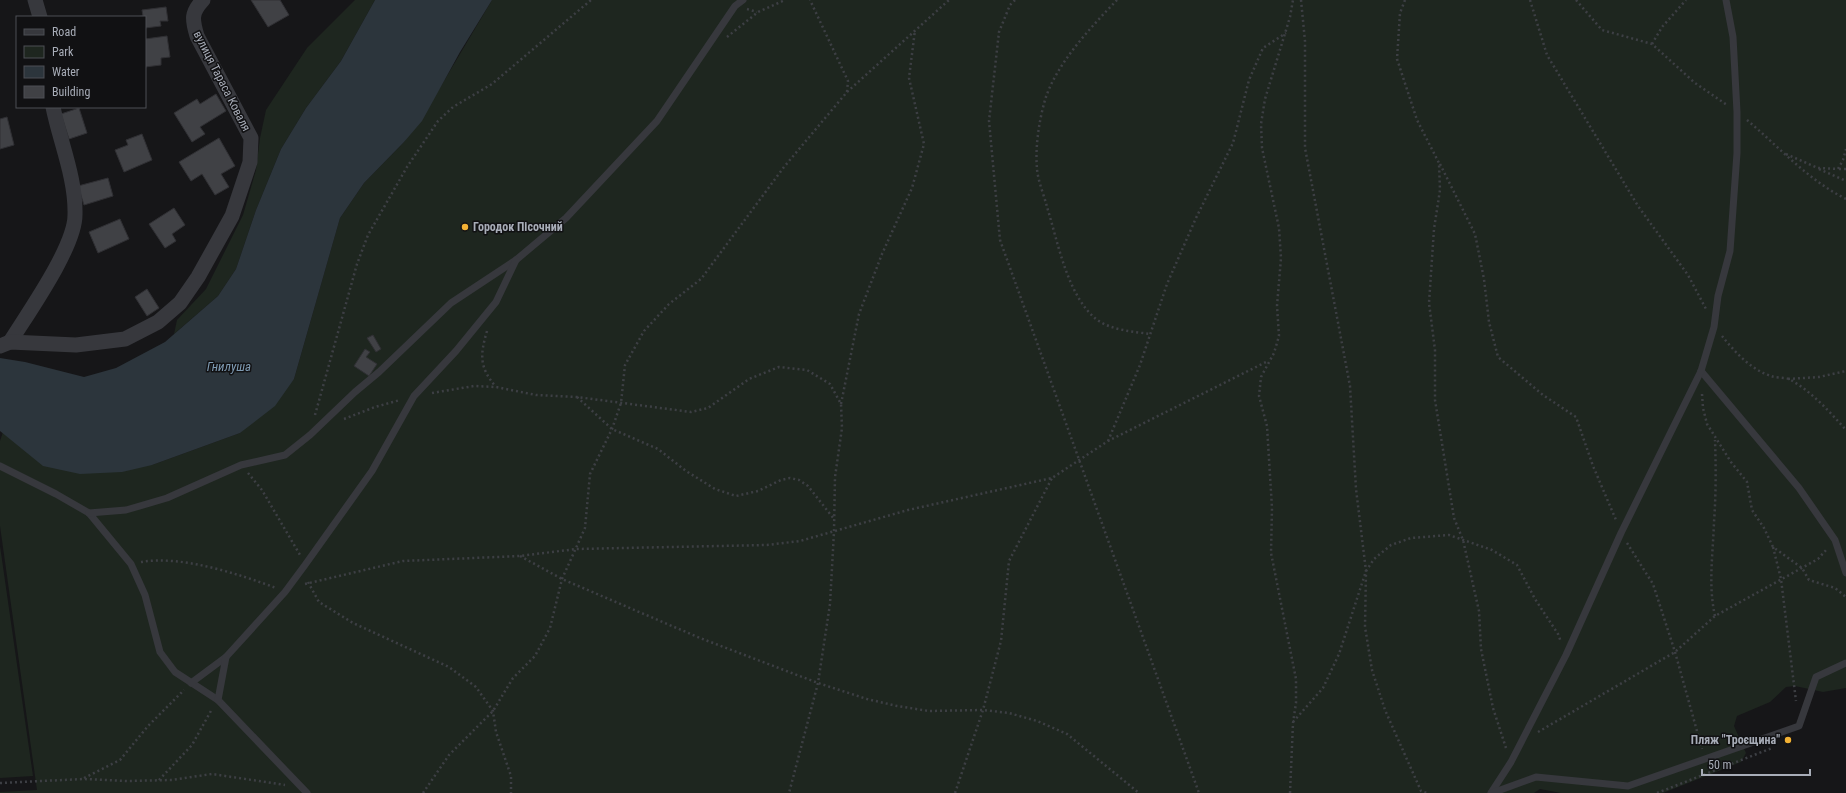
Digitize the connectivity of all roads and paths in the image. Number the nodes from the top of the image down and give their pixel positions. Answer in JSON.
{"nodes":[{"id":1,"x":35,"y":0,"type":"edge"},
{"id":2,"x":203,"y":0,"type":"edge"},
{"id":3,"x":592,"y":0,"type":"edge"},
{"id":4,"x":744,"y":0,"type":"edge"},
{"id":5,"x":785,"y":0,"type":"edge"},
{"id":6,"x":810,"y":0,"type":"edge"},
{"id":7,"x":949,"y":0,"type":"edge"},
{"id":8,"x":1015,"y":0,"type":"edge"},
{"id":9,"x":1117,"y":0,"type":"edge"},
{"id":10,"x":1293,"y":0,"type":"edge"},
{"id":11,"x":1301,"y":0,"type":"edge"},
{"id":12,"x":1406,"y":0,"type":"edge"},
{"id":13,"x":1530,"y":0,"type":"edge"},
{"id":14,"x":1576,"y":0,"type":"edge"},
{"id":15,"x":1686,"y":0,"type":"edge"},
{"id":16,"x":1726,"y":0,"type":"edge"},
{"id":17,"x":40,"y":16,"type":"edge"},
{"id":18,"x":915,"y":30,"type":"junction"},
{"id":19,"x":1286,"y":32,"type":"junction"},
{"id":20,"x":722,"y":42,"type":"dead end"},
{"id":21,"x":1652,"y":44,"type":"junction"},
{"id":22,"x":847,"y":92,"type":"junction"},
{"id":23,"x":53,"y":108,"type":"edge"},
{"id":24,"x":1737,"y":112,"type":"junction"},
{"id":25,"x":1846,"y":148,"type":"edge"},
{"id":26,"x":1782,"y":152,"type":"junction"},
{"id":27,"x":1439,"y":163,"type":"junction"},
{"id":28,"x":1818,"y":168,"type":"junction"},
{"id":29,"x":1838,"y":169,"type":"junction"},
{"id":30,"x":1846,"y":169,"type":"edge"},
{"id":31,"x":1846,"y":181,"type":"edge"},
{"id":32,"x":1846,"y":199,"type":"edge"},
{"id":33,"x":516,"y":260,"type":"junction"},
{"id":34,"x":489,"y":324,"type":"dead end"},
{"id":35,"x":1714,"y":327,"type":"junction"},
{"id":36,"x":1151,"y":334,"type":"junction"},
{"id":37,"x":5,"y":344,"type":"edge"},
{"id":38,"x":1268,"y":361,"type":"junction"},
{"id":39,"x":1701,"y":370,"type":"junction"},
{"id":40,"x":1846,"y":371,"type":"edge"},
{"id":41,"x":1788,"y":379,"type":"junction"},
{"id":42,"x":496,"y":387,"type":"junction"},
{"id":43,"x":1702,"y":393,"type":"dead end"},
{"id":44,"x":414,"y":396,"type":"junction"},
{"id":45,"x":576,"y":397,"type":"junction"},
{"id":46,"x":621,"y":403,"type":"junction"},
{"id":47,"x":841,"y":404,"type":"junction"},
{"id":48,"x":341,"y":419,"type":"dead end"},
{"id":49,"x":612,"y":428,"type":"junction"},
{"id":50,"x":1846,"y":430,"type":"edge"},
{"id":51,"x":310,"y":435,"type":"junction"},
{"id":52,"x":1715,"y":438,"type":"junction"},
{"id":53,"x":1108,"y":441,"type":"junction"},
{"id":54,"x":1079,"y":461,"type":"junction"},
{"id":55,"x":241,"y":465,"type":"junction"},
{"id":56,"x":0,"y":466,"type":"edge"},
{"id":57,"x":1052,"y":478,"type":"junction"},
{"id":58,"x":89,"y":513,"type":"junction"},
{"id":59,"x":834,"y":520,"type":"junction"},
{"id":60,"x":834,"y":532,"type":"junction"},
{"id":61,"x":1621,"y":533,"type":"junction"},
{"id":62,"x":1464,"y":540,"type":"junction"},
{"id":63,"x":1836,"y":540,"type":"junction"},
{"id":64,"x":1773,"y":547,"type":"junction"},
{"id":65,"x":576,"y":549,"type":"junction"},
{"id":66,"x":520,"y":556,"type":"junction"},
{"id":67,"x":131,"y":564,"type":"junction"},
{"id":68,"x":305,"y":565,"type":"junction"},
{"id":69,"x":1802,"y":568,"type":"junction"},
{"id":70,"x":1366,"y":571,"type":"junction"},
{"id":71,"x":1846,"y":573,"type":"edge"},
{"id":72,"x":562,"y":579,"type":"junction"},
{"id":73,"x":1781,"y":579,"type":"junction"},
{"id":74,"x":308,"y":583,"type":"junction"},
{"id":75,"x":285,"y":592,"type":"junction"},
{"id":76,"x":1846,"y":596,"type":"edge"},
{"id":77,"x":1715,"y":616,"type":"junction"},
{"id":78,"x":1675,"y":652,"type":"junction"},
{"id":79,"x":1566,"y":655,"type":"junction"},
{"id":80,"x":226,"y":657,"type":"junction"},
{"id":81,"x":1846,"y":663,"type":"edge"},
{"id":82,"x":191,"y":683,"type":"junction"},
{"id":83,"x":818,"y":683,"type":"junction"},
{"id":84,"x":218,"y":700,"type":"junction"},
{"id":85,"x":984,"y":710,"type":"junction"},
{"id":86,"x":493,"y":711,"type":"junction"},
{"id":87,"x":1293,"y":722,"type":"junction"},
{"id":88,"x":1799,"y":726,"type":"junction"},
{"id":89,"x":1521,"y":742,"type":"junction"},
{"id":90,"x":1776,"y":747,"type":"dead end"},
{"id":91,"x":1705,"y":759,"type":"junction"},
{"id":92,"x":1510,"y":762,"type":"junction"},
{"id":93,"x":84,"y":779,"type":"junction"},
{"id":94,"x":159,"y":780,"type":"junction"},
{"id":95,"x":0,"y":783,"type":"edge"},
{"id":96,"x":304,"y":790,"type":"edge"},
{"id":97,"x":423,"y":793,"type":"edge"},
{"id":98,"x":512,"y":793,"type":"edge"},
{"id":99,"x":789,"y":793,"type":"edge"},
{"id":100,"x":955,"y":793,"type":"edge"},
{"id":101,"x":1139,"y":793,"type":"edge"},
{"id":102,"x":1199,"y":793,"type":"edge"},
{"id":103,"x":1290,"y":793,"type":"edge"},
{"id":104,"x":1427,"y":793,"type":"edge"},
{"id":105,"x":1492,"y":793,"type":"edge"},
{"id":106,"x":1657,"y":793,"type":"edge"}],
"edges":[{"from":1,"to":17,"type":"street"},
{"from":2,"to":37,"type":"street","name":"вулиця Тараса Коваля"},
{"from":3,"to":51,"type":"path"},
{"from":4,"to":33,"type":"lane"},
{"from":5,"to":20,"type":"path"},
{"from":6,"to":22,"type":"path"},
{"from":7,"to":18,"type":"path"},
{"from":8,"to":54,"type":"path"},
{"from":9,"to":36,"type":"path"},
{"from":10,"to":19,"type":"path"},
{"from":11,"to":70,"type":"path"},
{"from":12,"to":27,"type":"path"},
{"from":13,"to":35,"type":"path"},
{"from":14,"to":21,"type":"path"},
{"from":15,"to":21,"type":"path"},
{"from":16,"to":24,"type":"lane"},
{"from":18,"to":22,"type":"path"},
{"from":18,"to":47,"type":"path"},
{"from":19,"to":36,"type":"path"},
{"from":19,"to":38,"type":"path"},
{"from":21,"to":24,"type":"path"},
{"from":22,"to":46,"type":"path"},
{"from":23,"to":37,"type":"street","name":"вулиця Тараса Коваля"},
{"from":24,"to":26,"type":"path"},
{"from":24,"to":35,"type":"lane"},
{"from":25,"to":29,"type":"path"},
{"from":26,"to":28,"type":"path"},
{"from":26,"to":32,"type":"path"},
{"from":27,"to":61,"type":"path"},
{"from":27,"to":62,"type":"path"},
{"from":28,"to":29,"type":"path"},
{"from":28,"to":31,"type":"path"},
{"from":29,"to":30,"type":"path"},
{"from":33,"to":44,"type":"lane"},
{"from":33,"to":51,"type":"lane"},
{"from":34,"to":42,"type":"path"},
{"from":35,"to":39,"type":"lane"},
{"from":35,"to":41,"type":"path"},
{"from":36,"to":53,"type":"path"},
{"from":38,"to":53,"type":"path"},
{"from":38,"to":87,"type":"path"},
{"from":39,"to":61,"type":"lane"},
{"from":39,"to":63,"type":"lane"},
{"from":40,"to":41,"type":"path"},
{"from":41,"to":50,"type":"path"},
{"from":42,"to":44,"type":"path"},
{"from":42,"to":45,"type":"path"},
{"from":43,"to":52,"type":"path"},
{"from":44,"to":48,"type":"path"},
{"from":44,"to":68,"type":"lane"},
{"from":45,"to":46,"type":"path"},
{"from":45,"to":49,"type":"path"},
{"from":46,"to":47,"type":"path"},
{"from":46,"to":49,"type":"path"},
{"from":47,"to":59,"type":"path"},
{"from":49,"to":59,"type":"path"},
{"from":49,"to":65,"type":"path"},
{"from":51,"to":55,"type":"lane"},
{"from":52,"to":64,"type":"path"},
{"from":52,"to":77,"type":"path"},
{"from":53,"to":54,"type":"path"},
{"from":54,"to":57,"type":"path"},
{"from":54,"to":102,"type":"path"},
{"from":55,"to":58,"type":"lane"},
{"from":55,"to":68,"type":"path"},
{"from":56,"to":58,"type":"lane"},
{"from":57,"to":60,"type":"path"},
{"from":57,"to":85,"type":"path"},
{"from":58,"to":67,"type":"lane"},
{"from":59,"to":60,"type":"path"},
{"from":60,"to":65,"type":"path"},
{"from":60,"to":83,"type":"path"},
{"from":61,"to":78,"type":"path"},
{"from":61,"to":79,"type":"lane"},
{"from":62,"to":70,"type":"path"},
{"from":62,"to":79,"type":"path"},
{"from":62,"to":92,"type":"path"},
{"from":63,"to":69,"type":"path"},
{"from":63,"to":71,"type":"lane"},
{"from":64,"to":69,"type":"path"},
{"from":64,"to":73,"type":"path"},
{"from":65,"to":66,"type":"path"},
{"from":65,"to":72,"type":"path"},
{"from":66,"to":72,"type":"path"},
{"from":66,"to":74,"type":"path"},
{"from":67,"to":75,"type":"path"},
{"from":67,"to":82,"type":"lane"},
{"from":68,"to":75,"type":"lane"},
{"from":69,"to":73,"type":"path"},
{"from":69,"to":76,"type":"path"},
{"from":70,"to":87,"type":"path"},
{"from":70,"to":104,"type":"path"},
{"from":72,"to":83,"type":"path"},
{"from":72,"to":86,"type":"path"},
{"from":73,"to":77,"type":"path"},
{"from":73,"to":88,"type":"path"},
{"from":74,"to":75,"type":"path"},
{"from":74,"to":86,"type":"path"},
{"from":75,"to":80,"type":"lane"},
{"from":77,"to":78,"type":"path"},
{"from":78,"to":89,"type":"path"},
{"from":78,"to":91,"type":"path"},
{"from":79,"to":89,"type":"lane"},
{"from":80,"to":82,"type":"lane"},
{"from":80,"to":84,"type":"lane"},
{"from":81,"to":88,"type":"lane"},
{"from":82,"to":84,"type":"lane"},
{"from":82,"to":93,"type":"path"},
{"from":83,"to":85,"type":"path"},
{"from":83,"to":99,"type":"path"},
{"from":84,"to":94,"type":"path"},
{"from":84,"to":96,"type":"lane"},
{"from":85,"to":100,"type":"path"},
{"from":85,"to":101,"type":"path"},
{"from":86,"to":97,"type":"path"},
{"from":86,"to":98,"type":"path"},
{"from":87,"to":103,"type":"path"},
{"from":88,"to":91,"type":"lane"},
{"from":89,"to":92,"type":"lane"},
{"from":90,"to":106,"type":"path"},
{"from":91,"to":105,"type":"lane"},
{"from":92,"to":105,"type":"lane"},
{"from":93,"to":94,"type":"path"},
{"from":93,"to":95,"type":"path"},
{"from":94,"to":96,"type":"path"}]}
